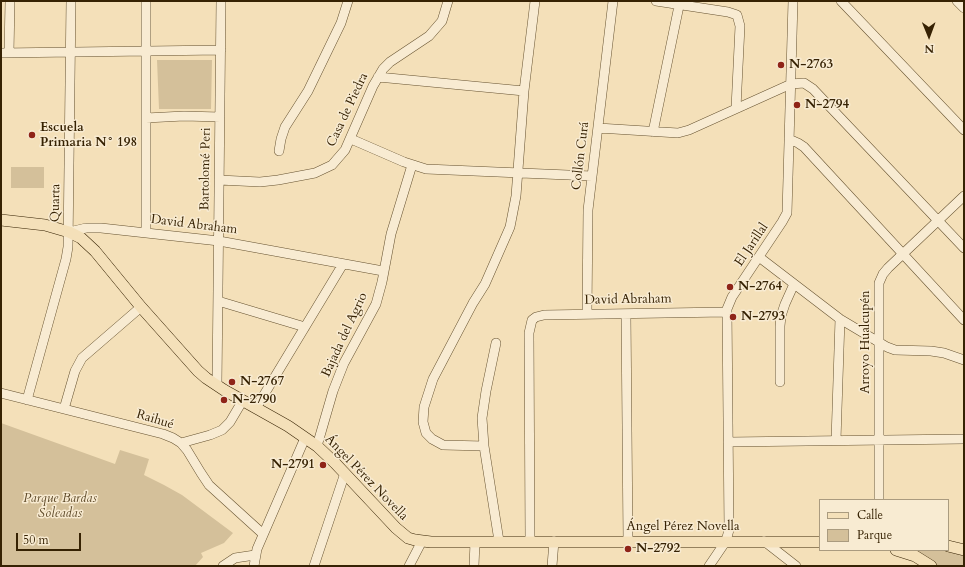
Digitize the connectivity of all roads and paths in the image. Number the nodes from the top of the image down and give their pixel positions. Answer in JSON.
{"nodes":[{"id":1,"x":10,"y":1,"type":"edge"},
{"id":2,"x":71,"y":1,"type":"edge"},
{"id":3,"x":146,"y":1,"type":"edge"},
{"id":4,"x":221,"y":1,"type":"edge"},
{"id":5,"x":348,"y":1,"type":"edge"},
{"id":6,"x":448,"y":1,"type":"edge"},
{"id":7,"x":534,"y":1,"type":"edge"},
{"id":8,"x":613,"y":1,"type":"edge"},
{"id":9,"x":656,"y":1,"type":"edge"},
{"id":10,"x":793,"y":1,"type":"edge"},
{"id":11,"x":842,"y":1,"type":"edge"},
{"id":12,"x":957,"y":1,"type":"edge"},
{"id":13,"x":680,"y":3,"type":"edge"},
{"id":14,"x":964,"y":8,"type":"edge"},
{"id":15,"x":220,"y":50,"type":"junction"},
{"id":16,"x":146,"y":51,"type":"junction"},
{"id":17,"x":71,"y":52,"type":"junction"},
{"id":18,"x":5,"y":53,"type":"edge"},
{"id":19,"x":378,"y":77,"type":"junction"},
{"id":20,"x":791,"y":84,"type":"junction"},
{"id":21,"x":524,"y":91,"type":"junction"},
{"id":22,"x":736,"y":108,"type":"junction"},
{"id":23,"x":220,"y":117,"type":"junction"},
{"id":24,"x":146,"y":118,"type":"junction"},
{"id":25,"x":598,"y":128,"type":"junction"},
{"id":26,"x":964,"y":130,"type":"edge"},
{"id":27,"x":653,"y":132,"type":"junction"},
{"id":28,"x":350,"y":139,"type":"junction"},
{"id":29,"x":789,"y":139,"type":"junction"},
{"id":30,"x":279,"y":151,"type":"dead end"},
{"id":31,"x":412,"y":165,"type":"junction"},
{"id":32,"x":519,"y":173,"type":"junction"},
{"id":33,"x":592,"y":176,"type":"junction"},
{"id":34,"x":219,"y":180,"type":"junction"},
{"id":35,"x":964,"y":196,"type":"edge"},
{"id":36,"x":1,"y":220,"type":"edge"},
{"id":37,"x":938,"y":221,"type":"junction"},
{"id":38,"x":69,"y":232,"type":"junction"},
{"id":39,"x":146,"y":232,"type":"junction"},
{"id":40,"x":218,"y":241,"type":"junction"},
{"id":41,"x":964,"y":248,"type":"edge"},
{"id":42,"x":903,"y":254,"type":"junction"},
{"id":43,"x":759,"y":257,"type":"junction"},
{"id":44,"x":343,"y":264,"type":"junction"},
{"id":45,"x":383,"y":271,"type":"junction"},
{"id":46,"x":794,"y":284,"type":"junction"},
{"id":47,"x":218,"y":301,"type":"junction"},
{"id":48,"x":141,"y":307,"type":"junction"},
{"id":49,"x":726,"y":312,"type":"junction"},
{"id":50,"x":587,"y":314,"type":"junction"},
{"id":51,"x":626,"y":314,"type":"junction"},
{"id":52,"x":840,"y":319,"type":"junction"},
{"id":53,"x":964,"y":320,"type":"edge"},
{"id":54,"x":305,"y":327,"type":"junction"},
{"id":55,"x":878,"y":342,"type":"junction"},
{"id":56,"x":496,"y":343,"type":"dead end"},
{"id":57,"x":964,"y":360,"type":"edge"},
{"id":58,"x":780,"y":382,"type":"dead end"},
{"id":59,"x":217,"y":385,"type":"junction"},
{"id":60,"x":1,"y":393,"type":"edge"},
{"id":61,"x":28,"y":400,"type":"junction"},
{"id":62,"x":243,"y":400,"type":"junction"},
{"id":63,"x":256,"y":408,"type":"junction"},
{"id":64,"x":64,"y":409,"type":"junction"},
{"id":65,"x":305,"y":438,"type":"junction"},
{"id":66,"x":964,"y":439,"type":"edge"},
{"id":67,"x":836,"y":440,"type":"junction"},
{"id":68,"x":878,"y":440,"type":"junction"},
{"id":69,"x":728,"y":442,"type":"junction"},
{"id":70,"x":181,"y":443,"type":"junction"},
{"id":71,"x":317,"y":446,"type":"junction"},
{"id":72,"x":484,"y":446,"type":"junction"},
{"id":73,"x":345,"y":473,"type":"junction"},
{"id":74,"x":879,"y":499,"type":"edge"},
{"id":75,"x":263,"y":534,"type":"junction"},
{"id":76,"x":422,"y":541,"type":"junction"},
{"id":77,"x":499,"y":541,"type":"junction"},
{"id":78,"x":628,"y":541,"type":"junction"},
{"id":79,"x":726,"y":541,"type":"junction"},
{"id":80,"x":764,"y":541,"type":"junction"},
{"id":81,"x":475,"y":542,"type":"junction"},
{"id":82,"x":530,"y":542,"type":"junction"},
{"id":83,"x":554,"y":542,"type":"junction"},
{"id":84,"x":819,"y":542,"type":"edge"},
{"id":85,"x":949,"y":546,"type":"edge"},
{"id":86,"x":964,"y":550,"type":"edge"},
{"id":87,"x":899,"y":551,"type":"edge"},
{"id":88,"x":255,"y":554,"type":"junction"},
{"id":89,"x":223,"y":566,"type":"edge"},
{"id":90,"x":254,"y":566,"type":"edge"},
{"id":91,"x":314,"y":566,"type":"edge"},
{"id":92,"x":409,"y":566,"type":"edge"},
{"id":93,"x":474,"y":566,"type":"edge"},
{"id":94,"x":552,"y":566,"type":"edge"},
{"id":95,"x":709,"y":566,"type":"edge"},
{"id":96,"x":796,"y":566,"type":"edge"},
{"id":97,"x":931,"y":566,"type":"edge"}],
"edges":[{"from":1,"to":18,"type":"street"},
{"from":2,"to":17,"type":"street","name":"Quarta"},
{"from":3,"to":16,"type":"street"},
{"from":4,"to":15,"type":"street","name":"Bartolomé Peri"},
{"from":5,"to":30,"type":"street"},
{"from":6,"to":19,"type":"street","name":"Casa de Piedra"},
{"from":7,"to":21,"type":"street"},
{"from":8,"to":25,"type":"street","name":"Collón Curá"},
{"from":9,"to":13,"type":"street"},
{"from":10,"to":20,"type":"street","name":"El Jarillal"},
{"from":11,"to":26,"type":"street"},
{"from":12,"to":14,"type":"street"},
{"from":13,"to":22,"type":"street"},
{"from":13,"to":27,"type":"street"},
{"from":15,"to":16,"type":"street"},
{"from":15,"to":23,"type":"street","name":"Bartolomé Peri"},
{"from":16,"to":17,"type":"street"},
{"from":16,"to":24,"type":"street"},
{"from":17,"to":18,"type":"street"},
{"from":17,"to":38,"type":"street","name":"Quarta"},
{"from":19,"to":21,"type":"street"},
{"from":19,"to":28,"type":"street","name":"Casa de Piedra"},
{"from":20,"to":22,"type":"street"},
{"from":20,"to":29,"type":"street","name":"El Jarillal"},
{"from":20,"to":37,"type":"street"},
{"from":21,"to":32,"type":"street"},
{"from":22,"to":27,"type":"street"},
{"from":23,"to":24,"type":"street"},
{"from":23,"to":34,"type":"street","name":"Bartolomé Peri"},
{"from":24,"to":39,"type":"street"},
{"from":25,"to":27,"type":"street"},
{"from":25,"to":33,"type":"street","name":"Collón Curá"},
{"from":28,"to":31,"type":"street"},
{"from":28,"to":34,"type":"street","name":"Casa de Piedra"},
{"from":29,"to":42,"type":"street"},
{"from":29,"to":43,"type":"street","name":"El Jarillal"},
{"from":31,"to":32,"type":"street"},
{"from":31,"to":45,"type":"street","name":"Bajada del Agrio"},
{"from":32,"to":33,"type":"street"},
{"from":32,"to":72,"type":"street"},
{"from":33,"to":50,"type":"street","name":"Collón Curá"},
{"from":34,"to":40,"type":"street","name":"Bartolomé Peri"},
{"from":35,"to":37,"type":"street","name":"Arroyo Hualcupén"},
{"from":36,"to":38,"type":"main road","name":"David Abraham"},
{"from":37,"to":41,"type":"street"},
{"from":37,"to":42,"type":"street","name":"Arroyo Hualcupén"},
{"from":38,"to":39,"type":"street","name":"David Abraham"},
{"from":38,"to":48,"type":"main road","name":"Ángel Pérez Novella"},
{"from":38,"to":61,"type":"street","name":"Quarta"},
{"from":39,"to":40,"type":"street","name":"David Abraham"},
{"from":40,"to":44,"type":"street","name":"David Abraham"},
{"from":40,"to":47,"type":"street","name":"Bartolomé Peri"},
{"from":42,"to":53,"type":"street"},
{"from":42,"to":55,"type":"street","name":"Arroyo Hualcupén"},
{"from":43,"to":46,"type":"street"},
{"from":43,"to":49,"type":"street","name":"El Jarillal"},
{"from":44,"to":45,"type":"street","name":"David Abraham"},
{"from":44,"to":54,"type":"street"},
{"from":45,"to":71,"type":"street","name":"Bajada del Agrio"},
{"from":46,"to":52,"type":"street"},
{"from":46,"to":58,"type":"street"},
{"from":47,"to":54,"type":"street"},
{"from":47,"to":59,"type":"street","name":"Bartolomé Peri"},
{"from":48,"to":59,"type":"main road","name":"Ángel Pérez Novella"},
{"from":48,"to":64,"type":"street"},
{"from":49,"to":51,"type":"street","name":"David Abraham"},
{"from":49,"to":69,"type":"street","name":"El Jarillal"},
{"from":50,"to":51,"type":"street","name":"David Abraham"},
{"from":50,"to":82,"type":"street","name":"David Abraham"},
{"from":51,"to":78,"type":"street"},
{"from":52,"to":55,"type":"street"},
{"from":52,"to":67,"type":"street"},
{"from":54,"to":63,"type":"street"},
{"from":55,"to":57,"type":"street"},
{"from":55,"to":68,"type":"street","name":"Arroyo Hualcupén"},
{"from":56,"to":72,"type":"street"},
{"from":59,"to":62,"type":"main road","name":"Ángel Pérez Novella"},
{"from":60,"to":61,"type":"street","name":"Raihué"},
{"from":61,"to":64,"type":"street","name":"Raihué"},
{"from":62,"to":63,"type":"main road","name":"Ángel Pérez Novella"},
{"from":62,"to":70,"type":"street"},
{"from":63,"to":65,"type":"main road","name":"Ángel Pérez Novella"},
{"from":64,"to":70,"type":"street","name":"Raihué"},
{"from":65,"to":71,"type":"main road","name":"Ángel Pérez Novella"},
{"from":65,"to":75,"type":"street"},
{"from":66,"to":68,"type":"street"},
{"from":67,"to":68,"type":"street"},
{"from":67,"to":69,"type":"street"},
{"from":68,"to":74,"type":"street","name":"Arroyo Hualcupén"},
{"from":69,"to":79,"type":"street","name":"El Jarillal"},
{"from":70,"to":75,"type":"street","name":"Raihué"},
{"from":71,"to":73,"type":"main road","name":"Ángel Pérez Novella"},
{"from":72,"to":77,"type":"street"},
{"from":73,"to":76,"type":"main road","name":"Ángel Pérez Novella"},
{"from":73,"to":91,"type":"street"},
{"from":75,"to":88,"type":"street"},
{"from":76,"to":81,"type":"main road","name":"Ángel Pérez Novella"},
{"from":76,"to":92,"type":"street"},
{"from":77,"to":81,"type":"main road","name":"Ángel Pérez Novella"},
{"from":77,"to":82,"type":"main road","name":"Ángel Pérez Novella"},
{"from":78,"to":79,"type":"main road","name":"Ángel Pérez Novella"},
{"from":78,"to":83,"type":"main road","name":"Ángel Pérez Novella"},
{"from":79,"to":80,"type":"main road","name":"Ángel Pérez Novella"},
{"from":79,"to":95,"type":"street","name":"El Jarillal"},
{"from":80,"to":84,"type":"main road","name":"Ángel Pérez Novella"},
{"from":80,"to":96,"type":"street"},
{"from":81,"to":93,"type":"street"},
{"from":82,"to":83,"type":"main road","name":"Ángel Pérez Novella"},
{"from":83,"to":94,"type":"street"},
{"from":85,"to":86,"type":"main road"},
{"from":87,"to":97,"type":"main road"},
{"from":88,"to":89,"type":"street"},
{"from":88,"to":90,"type":"street"}]}
